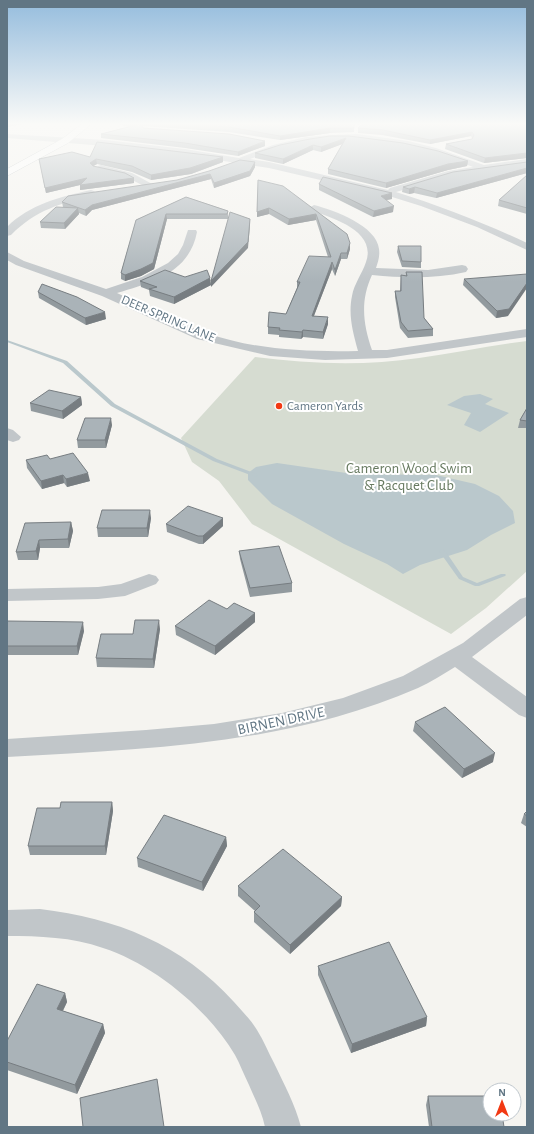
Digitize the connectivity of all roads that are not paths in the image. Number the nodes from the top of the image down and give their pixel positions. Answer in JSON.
{"nodes":[{"id":1,"x":134,"y":177,"type":"edge"},
{"id":2,"x":321,"y":177,"type":"edge"},
{"id":3,"x":434,"y":177,"type":"edge"},
{"id":4,"x":136,"y":187,"type":"edge"},
{"id":5,"x":99,"y":192,"type":"edge"},
{"id":6,"x":385,"y":193,"type":"junction"},
{"id":7,"x":314,"y":208,"type":"edge"},
{"id":8,"x":192,"y":232,"type":"dead end"},
{"id":9,"x":7,"y":233,"type":"edge"},
{"id":10,"x":527,"y":247,"type":"edge"},
{"id":11,"x":9,"y":258,"type":"edge"},
{"id":12,"x":462,"y":269,"type":"dead end"},
{"id":13,"x":369,"y":271,"type":"junction"},
{"id":14,"x":106,"y":293,"type":"junction"},
{"id":15,"x":527,"y":333,"type":"edge"},
{"id":16,"x":366,"y":355,"type":"junction"},
{"id":17,"x":149,"y":580,"type":"dead end"},
{"id":18,"x":7,"y":596,"type":"edge"},
{"id":19,"x":527,"y":604,"type":"edge"},
{"id":20,"x":457,"y":658,"type":"junction"},
{"id":21,"x":527,"y":709,"type":"edge"},
{"id":22,"x":7,"y":748,"type":"edge"},
{"id":23,"x":7,"y":923,"type":"edge"},
{"id":24,"x":283,"y":1127,"type":"edge"}],
"edges":[{"from":1,"to":4,"type":"street"},
{"from":2,"to":6,"type":"street"},
{"from":3,"to":6,"type":"street"},
{"from":5,"to":9,"type":"street"},
{"from":6,"to":10,"type":"street"},
{"from":7,"to":13,"type":"street"},
{"from":8,"to":14,"type":"street"},
{"from":11,"to":14,"type":"street","name":"DEER SPRING LANE"},
{"from":12,"to":13,"type":"street"},
{"from":13,"to":16,"type":"street"},
{"from":14,"to":16,"type":"street","name":"DEER SPRING LANE"},
{"from":15,"to":16,"type":"street","name":"DEER SPRING LANE"},
{"from":17,"to":18,"type":"street"},
{"from":19,"to":20,"type":"street","name":"BIRNEN DRIVE"},
{"from":20,"to":21,"type":"street"},
{"from":20,"to":22,"type":"street","name":"BIRNEN DRIVE"},
{"from":23,"to":24,"type":"street"}]}
